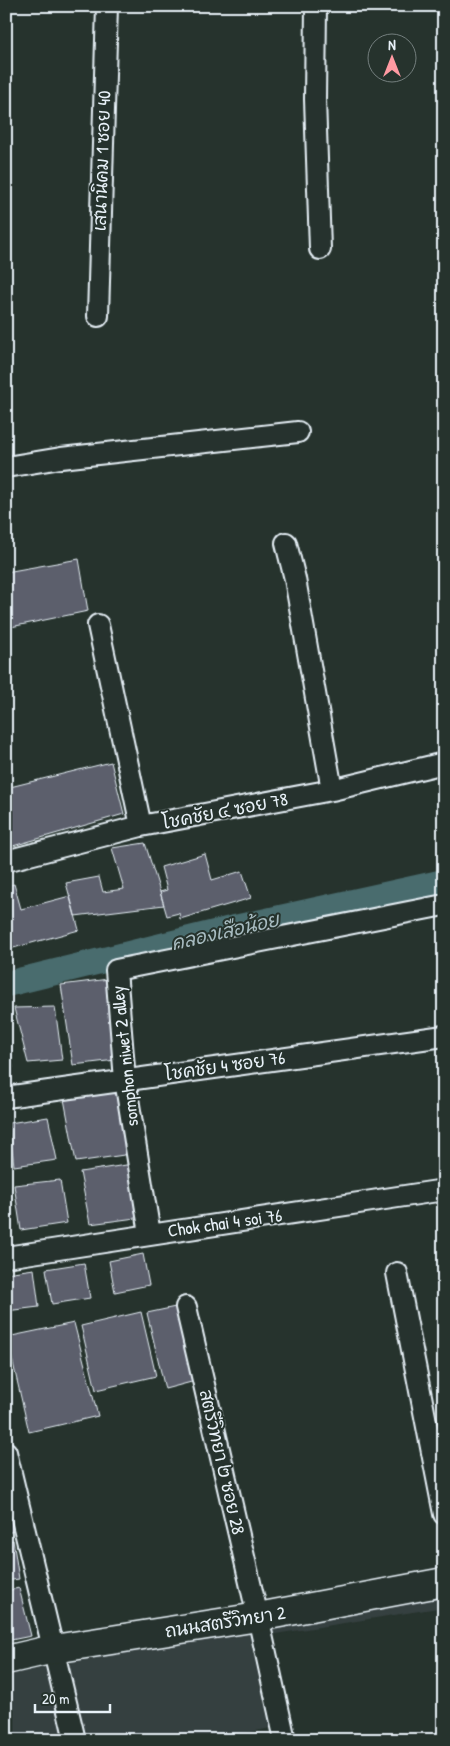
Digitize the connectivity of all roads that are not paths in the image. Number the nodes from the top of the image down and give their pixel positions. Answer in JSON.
{"nodes":[{"id":1,"x":107,"y":6,"type":"edge"},
{"id":2,"x":316,"y":6,"type":"edge"},
{"id":3,"x":320,"y":249,"type":"dead end"},
{"id":4,"x":98,"y":316,"type":"dead end"},
{"id":5,"x":298,"y":432,"type":"dead end"},
{"id":6,"x":6,"y":467,"type":"edge"},
{"id":7,"x":286,"y":543,"type":"dead end"},
{"id":8,"x":98,"y":625,"type":"dead end"},
{"id":9,"x":444,"y":763,"type":"edge"},
{"id":10,"x":332,"y":790,"type":"junction"},
{"id":11,"x":142,"y":826,"type":"junction"},
{"id":12,"x":6,"y":861,"type":"edge"},
{"id":13,"x":444,"y":905,"type":"edge"},
{"id":14,"x":444,"y":1036,"type":"edge"},
{"id":15,"x":125,"y":1080,"type":"junction"},
{"id":16,"x":6,"y":1097,"type":"edge"},
{"id":17,"x":444,"y":1190,"type":"edge"},
{"id":18,"x":150,"y":1234,"type":"junction"},
{"id":19,"x":6,"y":1257,"type":"edge"},
{"id":20,"x":398,"y":1273,"type":"dead end"},
{"id":21,"x":186,"y":1307,"type":"dead end"},
{"id":22,"x":6,"y":1452,"type":"edge"},
{"id":23,"x":444,"y":1514,"type":"edge"},
{"id":24,"x":444,"y":1582,"type":"edge"},
{"id":25,"x":258,"y":1617,"type":"junction"},
{"id":26,"x":54,"y":1649,"type":"junction"},
{"id":27,"x":6,"y":1660,"type":"edge"},
{"id":28,"x":75,"y":1740,"type":"edge"},
{"id":29,"x":285,"y":1740,"type":"edge"}],
"edges":[{"from":1,"to":4,"type":"street","name":"เสนานิคม 1 ซอย 40"},
{"from":2,"to":3,"type":"street"},
{"from":5,"to":6,"type":"street"},
{"from":7,"to":10,"type":"street"},
{"from":8,"to":11,"type":"street"},
{"from":9,"to":10,"type":"street","name":"โชคชัย ๔ ซอย 78"},
{"from":10,"to":11,"type":"street","name":"โชคชัย ๔ ซอย 78"},
{"from":11,"to":12,"type":"street","name":"โชคชัย ๔ ซอย 78"},
{"from":13,"to":15,"type":"street","name":"somphon niwet 2 alley"},
{"from":14,"to":15,"type":"street","name":"โชคชัย 4 ซอย 76"},
{"from":15,"to":16,"type":"street","name":"โชคชัย 4 ซอย 76"},
{"from":15,"to":18,"type":"street","name":"somphon niwet 2 alley"},
{"from":17,"to":18,"type":"street","name":"Chok chai 4 soi 76"},
{"from":18,"to":19,"type":"street","name":"Chok chai 4 soi 76"},
{"from":20,"to":23,"type":"street"},
{"from":21,"to":25,"type":"street","name":"สตรีวิทยา ๒ ซอย 28"},
{"from":22,"to":26,"type":"street"},
{"from":24,"to":25,"type":"street","name":"ถนนสตรีวิทยา 2"},
{"from":25,"to":26,"type":"street","name":"ถนนสตรีวิทยา 2"},
{"from":25,"to":29,"type":"street","name":"สตรีวิทยา ๒ ซอย 28"},
{"from":26,"to":27,"type":"street","name":"ถนนสตรีวิทยา 2"},
{"from":26,"to":28,"type":"street"}]}
